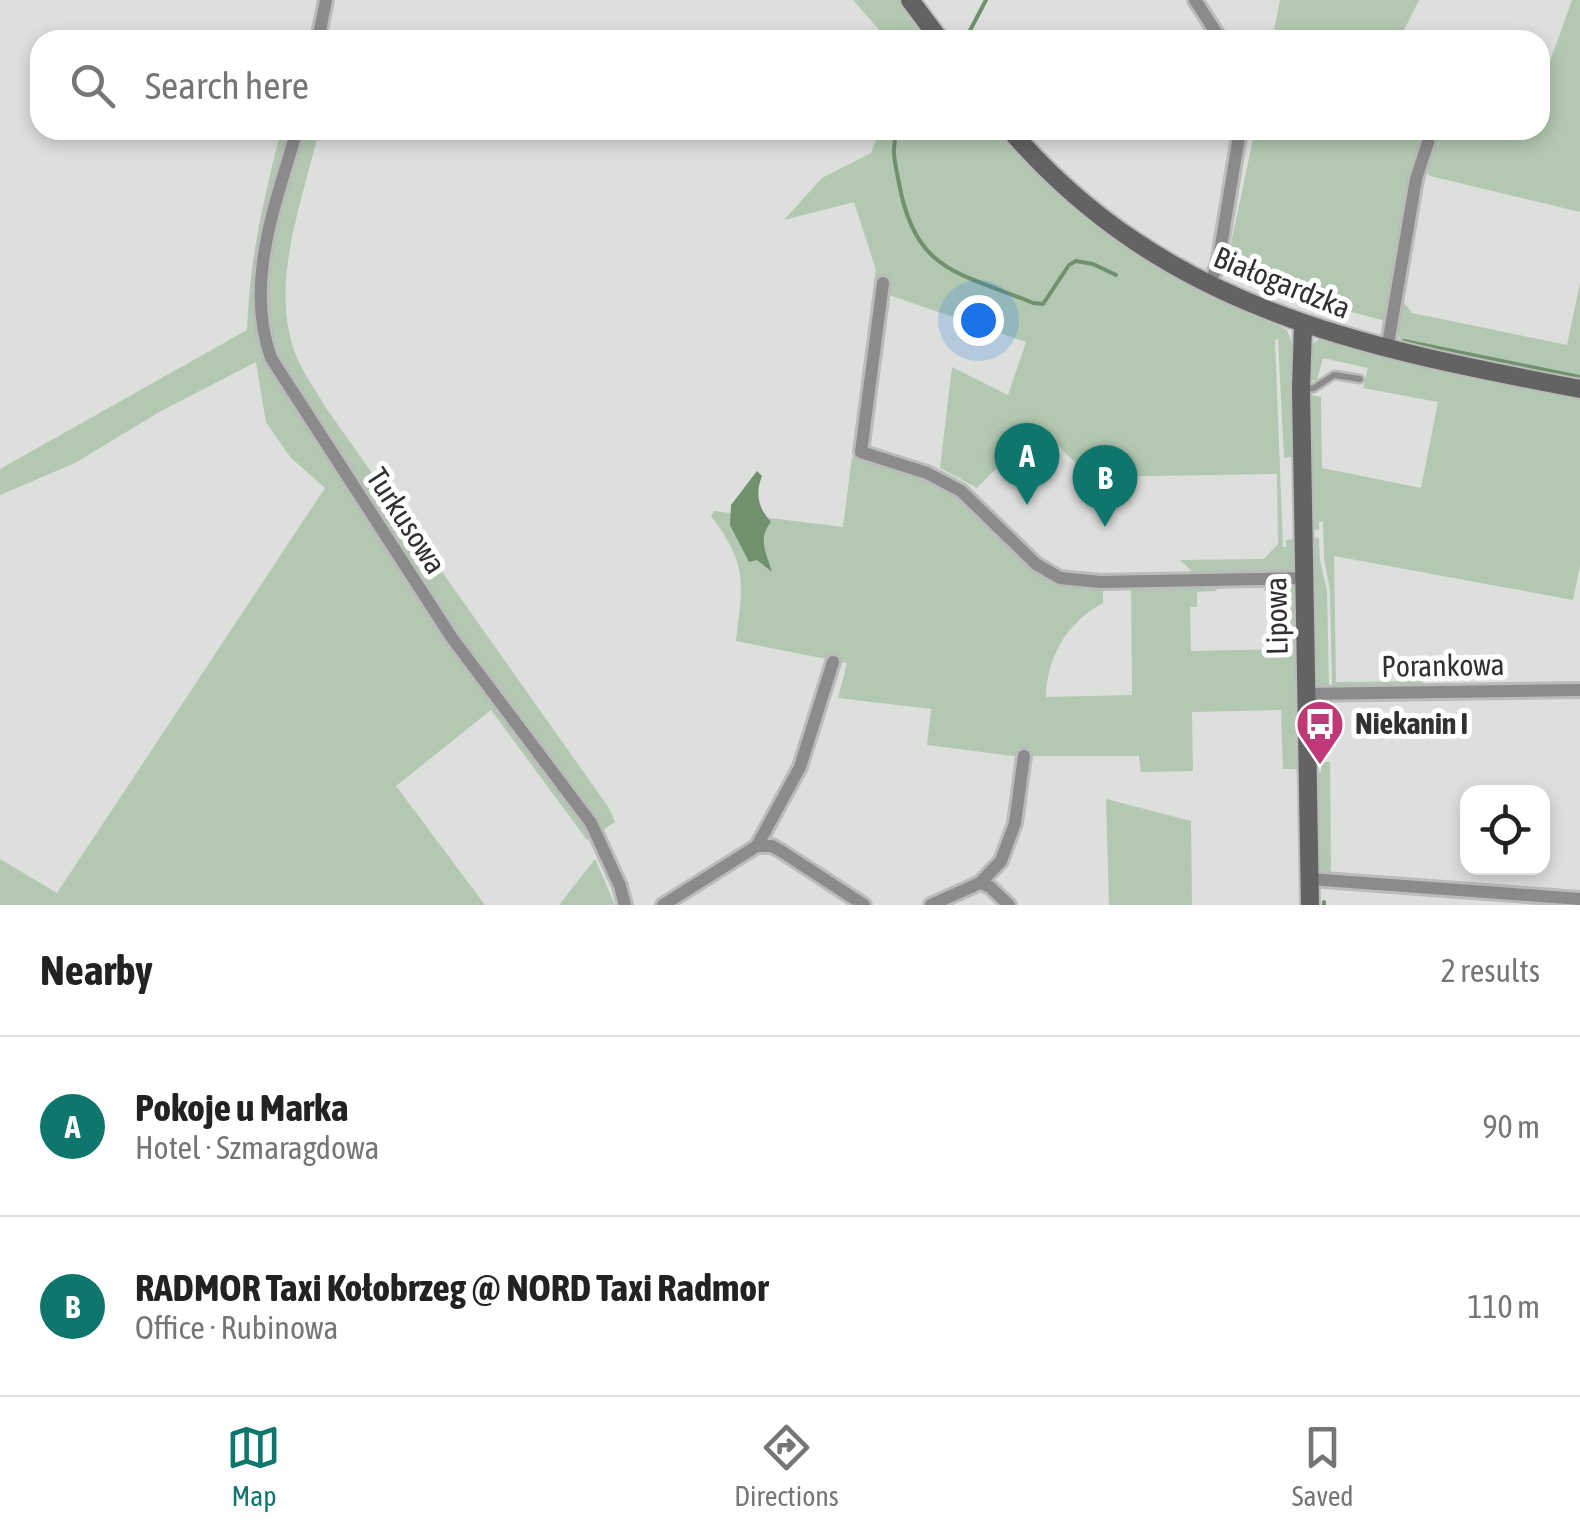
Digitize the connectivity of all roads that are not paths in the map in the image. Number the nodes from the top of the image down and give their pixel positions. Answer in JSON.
{"nodes":[{"id":1,"x":326,"y":0,"type":"edge"},
{"id":2,"x":910,"y":0,"type":"edge"},
{"id":3,"x":1195,"y":0,"type":"edge"},
{"id":4,"x":320,"y":30,"type":"edge"},
{"id":5,"x":932,"y":30,"type":"edge"},
{"id":6,"x":1214,"y":30,"type":"edge"},
{"id":7,"x":294,"y":140,"type":"edge"},
{"id":8,"x":1019,"y":140,"type":"edge"},
{"id":9,"x":1238,"y":140,"type":"edge"},
{"id":10,"x":1429,"y":140,"type":"edge"},
{"id":11,"x":882,"y":283,"type":"dead end"},
{"id":12,"x":1209,"y":285,"type":"junction"},
{"id":13,"x":1303,"y":326,"type":"junction"},
{"id":14,"x":1387,"y":350,"type":"junction"},
{"id":15,"x":1360,"y":379,"type":"dead end"},
{"id":16,"x":1301,"y":388,"type":"junction"},
{"id":17,"x":1580,"y":389,"type":"edge"},
{"id":18,"x":1304,"y":578,"type":"junction"},
{"id":19,"x":834,"y":662,"type":"dead end"},
{"id":20,"x":1580,"y":690,"type":"edge"},
{"id":21,"x":1306,"y":694,"type":"junction"},
{"id":22,"x":1024,"y":756,"type":"dead end"},
{"id":23,"x":757,"y":846,"type":"junction"},
{"id":24,"x":1310,"y":879,"type":"junction"},
{"id":25,"x":980,"y":882,"type":"junction"},
{"id":26,"x":1580,"y":899,"type":"edge"},
{"id":27,"x":625,"y":905,"type":"edge"},
{"id":28,"x":663,"y":905,"type":"edge"},
{"id":29,"x":864,"y":905,"type":"edge"},
{"id":30,"x":931,"y":905,"type":"edge"},
{"id":31,"x":1009,"y":905,"type":"edge"},
{"id":32,"x":1310,"y":905,"type":"edge"}],
"edges":[{"from":1,"to":4,"type":"street"},
{"from":2,"to":5,"type":"main road"},
{"from":3,"to":6,"type":"street"},
{"from":7,"to":27,"type":"street","name":"Turkusowa"},
{"from":8,"to":12,"type":"main road","name":"Białogardzka"},
{"from":9,"to":12,"type":"street"},
{"from":10,"to":14,"type":"street"},
{"from":11,"to":18,"type":"street"},
{"from":12,"to":13,"type":"main road","name":"Białogardzka"},
{"from":13,"to":14,"type":"main road","name":"Białogardzka"},
{"from":13,"to":16,"type":"main road","name":"Lipowa"},
{"from":14,"to":17,"type":"main road","name":"Białogardzka"},
{"from":15,"to":16,"type":"lane"},
{"from":16,"to":18,"type":"main road","name":"Lipowa"},
{"from":18,"to":21,"type":"main road","name":"Lipowa"},
{"from":19,"to":23,"type":"street"},
{"from":20,"to":21,"type":"street","name":"Porankowa"},
{"from":21,"to":24,"type":"main road","name":"Lipowa"},
{"from":22,"to":25,"type":"street"},
{"from":23,"to":28,"type":"street"},
{"from":23,"to":29,"type":"street"},
{"from":24,"to":26,"type":"street"},
{"from":24,"to":32,"type":"main road","name":"Lipowa"},
{"from":25,"to":30,"type":"street"},
{"from":25,"to":31,"type":"street"}]}
